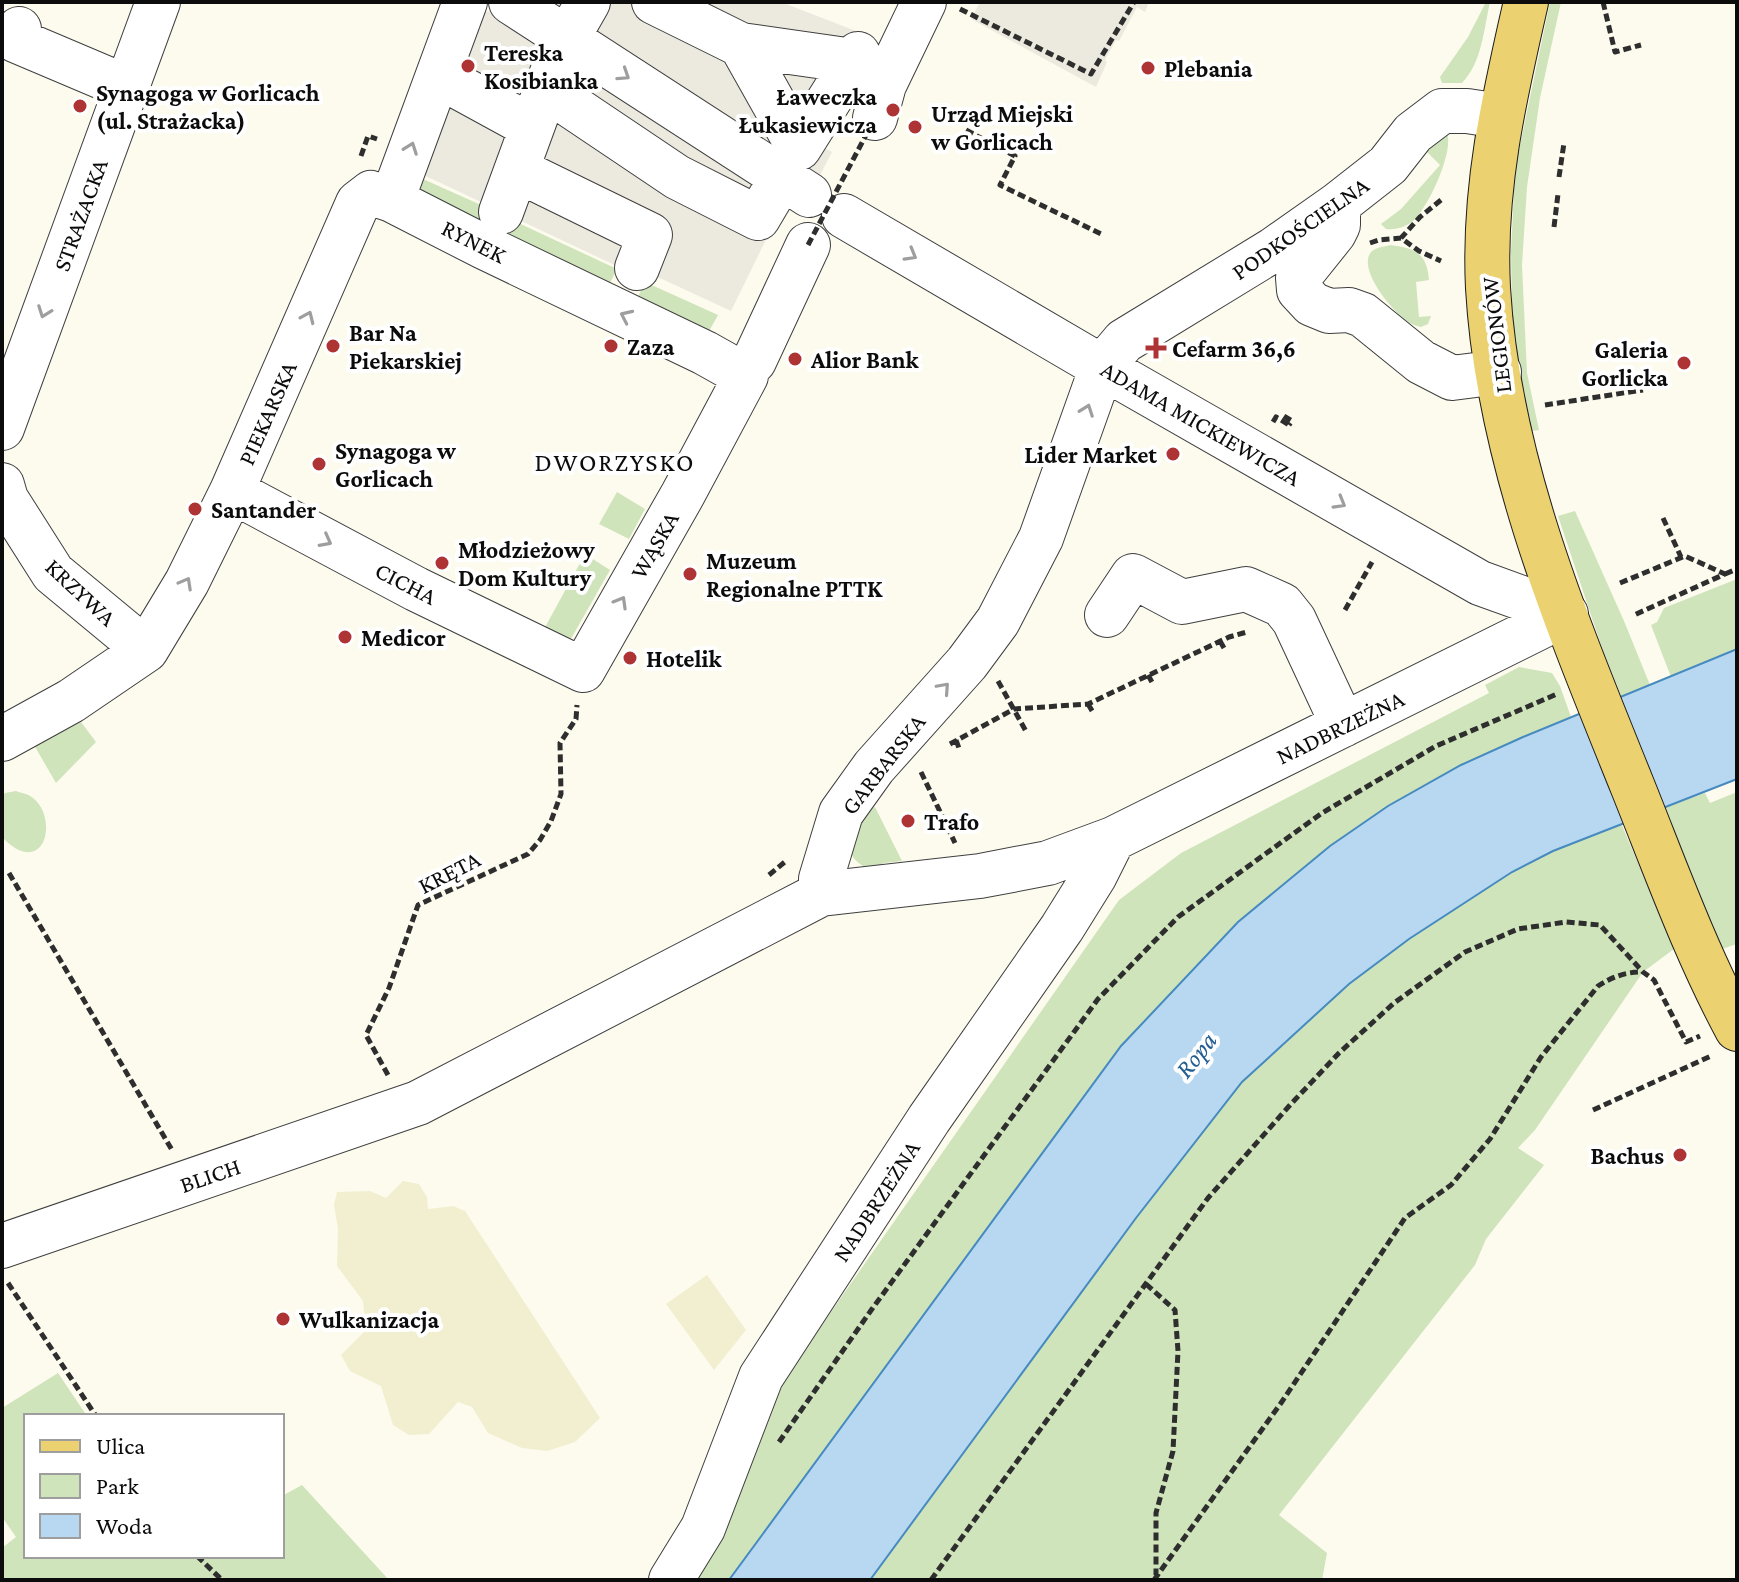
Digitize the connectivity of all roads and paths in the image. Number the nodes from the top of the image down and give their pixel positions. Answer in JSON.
{"nodes":[{"id":1,"x":158,"y":2,"type":"edge"},
{"id":2,"x":465,"y":2,"type":"edge"},
{"id":3,"x":511,"y":2,"type":"edge"},
{"id":4,"x":1134,"y":2,"type":"edge"},
{"id":5,"x":1526,"y":2,"type":"edge"},
{"id":6,"x":1603,"y":2,"type":"edge"},
{"id":7,"x":657,"y":3,"type":"edge"},
{"id":8,"x":924,"y":5,"type":"edge"},
{"id":9,"x":578,"y":20,"type":"edge"},
{"id":10,"x":25,"y":38,"type":"dead end"},
{"id":11,"x":741,"y":45,"type":"junction"},
{"id":12,"x":1641,"y":45,"type":"dead end"},
{"id":13,"x":446,"y":80,"type":"dead end"},
{"id":14,"x":126,"y":87,"type":"junction"},
{"id":15,"x":539,"y":108,"type":"junction"},
{"id":16,"x":1500,"y":116,"type":"junction"},
{"id":17,"x":875,"y":118,"type":"joint"},
{"id":18,"x":966,"y":130,"type":"dead end"},
{"id":19,"x":374,"y":138,"type":"dead end"},
{"id":20,"x":1564,"y":143,"type":"dead end"},
{"id":21,"x":361,"y":156,"type":"dead end"},
{"id":22,"x":517,"y":170,"type":"junction"},
{"id":23,"x":677,"y":177,"type":"junction"},
{"id":24,"x":1559,"y":177,"type":"dead end"},
{"id":25,"x":800,"y":183,"type":"junction"},
{"id":26,"x":1558,"y":194,"type":"dead end"},
{"id":27,"x":392,"y":200,"type":"junction"},
{"id":28,"x":1441,"y":200,"type":"dead end"},
{"id":29,"x":1337,"y":205,"type":"junction"},
{"id":30,"x":501,"y":212,"type":"dead end"},
{"id":31,"x":1554,"y":227,"type":"dead end"},
{"id":32,"x":1101,"y":234,"type":"dead end"},
{"id":33,"x":808,"y":245,"type":"joint"},
{"id":34,"x":1441,"y":261,"type":"dead end"},
{"id":35,"x":1102,"y":367,"type":"junction"},
{"id":36,"x":750,"y":368,"type":"junction"},
{"id":37,"x":1499,"y":372,"type":"junction"},
{"id":38,"x":1643,"y":390,"type":"dead end"},
{"id":39,"x":1545,"y":405,"type":"dead end"},
{"id":40,"x":1284,"y":416,"type":"dead end"},
{"id":41,"x":1289,"y":425,"type":"dead end"},
{"id":42,"x":2,"y":428,"type":"edge"},
{"id":43,"x":2,"y":485,"type":"edge"},
{"id":44,"x":232,"y":491,"type":"junction"},
{"id":45,"x":1663,"y":518,"type":"dead end"},
{"id":46,"x":1681,"y":557,"type":"junction"},
{"id":47,"x":1375,"y":561,"type":"dead end"},
{"id":48,"x":1737,"y":569,"type":"edge"},
{"id":49,"x":1725,"y":574,"type":"junction"},
{"id":50,"x":1620,"y":583,"type":"dead end"},
{"id":51,"x":1345,"y":610,"type":"dead end"},
{"id":52,"x":1566,"y":614,"type":"junction"},
{"id":53,"x":1107,"y":615,"type":"dead end"},
{"id":54,"x":1634,"y":615,"type":"dead end"},
{"id":55,"x":1294,"y":620,"type":"junction"},
{"id":56,"x":1220,"y":641,"type":"junction"},
{"id":57,"x":1224,"y":648,"type":"dead end"},
{"id":58,"x":146,"y":650,"type":"junction"},
{"id":59,"x":583,"y":670,"type":"joint"},
{"id":60,"x":1148,"y":675,"type":"junction"},
{"id":61,"x":1575,"y":675,"type":"junction"},
{"id":62,"x":996,"y":677,"type":"dead end"},
{"id":63,"x":1153,"y":684,"type":"dead end"},
{"id":64,"x":1088,"y":704,"type":"junction"},
{"id":65,"x":1014,"y":709,"type":"junction"},
{"id":66,"x":1094,"y":714,"type":"dead end"},
{"id":67,"x":571,"y":725,"type":"dead end"},
{"id":68,"x":1343,"y":725,"type":"junction"},
{"id":69,"x":1027,"y":733,"type":"dead end"},
{"id":70,"x":2,"y":739,"type":"edge"},
{"id":71,"x":956,"y":740,"type":"junction"},
{"id":72,"x":943,"y":747,"type":"dead end"},
{"id":73,"x":960,"y":751,"type":"dead end"},
{"id":74,"x":916,"y":762,"type":"dead end"},
{"id":75,"x":1113,"y":839,"type":"junction"},
{"id":76,"x":956,"y":846,"type":"dead end"},
{"id":77,"x":790,"y":858,"type":"dead end"},
{"id":78,"x":9,"y":873,"type":"dead end"},
{"id":79,"x":765,"y":878,"type":"dead end"},
{"id":80,"x":821,"y":894,"type":"junction"},
{"id":81,"x":1643,"y":972,"type":"junction"},
{"id":82,"x":1723,"y":1028,"type":"edge"},
{"id":83,"x":418,"y":1103,"type":"junction"},
{"id":84,"x":1593,"y":1110,"type":"dead end"},
{"id":85,"x":168,"y":1142,"type":"dead end"},
{"id":86,"x":2,"y":1246,"type":"edge"},
{"id":87,"x":2,"y":1274,"type":"edge"},
{"id":88,"x":1146,"y":1284,"type":"junction"},
{"id":89,"x":95,"y":1414,"type":"edge"},
{"id":90,"x":777,"y":1445,"type":"dead end"},
{"id":91,"x":199,"y":1558,"type":"edge"},
{"id":92,"x":1155,"y":1578,"type":"edge"},
{"id":93,"x":222,"y":1580,"type":"edge"},
{"id":94,"x":671,"y":1580,"type":"edge"},
{"id":95,"x":931,"y":1580,"type":"edge"}],
"edges":[{"from":1,"to":14,"type":"street","name":"STRAŻACKA"},
{"from":27,"to":2,"type":"street","one_way":true},
{"from":3,"to":9,"type":"street"},
{"from":4,"to":8,"type":"path"},
{"from":5,"to":16,"type":"main road","name":"LEGIONÓW"},
{"from":6,"to":12,"type":"path"},
{"from":7,"to":11,"type":"street"},
{"from":8,"to":17,"type":"street"},
{"from":9,"to":15,"type":"street"},
{"from":9,"to":25,"type":"street","one_way":true},
{"from":10,"to":14,"type":"street"},
{"from":11,"to":25,"type":"street"},
{"from":11,"to":25,"type":"street"},
{"from":13,"to":15,"type":"street"},
{"from":14,"to":42,"type":"street","name":"STRAŻACKA","one_way":true},
{"from":15,"to":22,"type":"street"},
{"from":15,"to":23,"type":"street"},
{"from":16,"to":29,"type":"street","name":"PODKOŚCIELNA"},
{"from":16,"to":37,"type":"main road","name":"LEGIONÓW"},
{"from":17,"to":33,"type":"path","bridge":true},
{"from":18,"to":32,"type":"path"},
{"from":19,"to":21,"type":"path"},
{"from":20,"to":24,"type":"path"},
{"from":22,"to":23,"type":"street"},
{"from":22,"to":30,"type":"street"},
{"from":23,"to":25,"type":"street"},
{"from":25,"to":35,"type":"street","name":"ADAMA MICKIEWICZA","one_way":true},
{"from":26,"to":31,"type":"path"},
{"from":36,"to":27,"type":"street","name":"RYNEK","one_way":true},
{"from":44,"to":27,"type":"street","name":"PIEKARSKA","one_way":true},
{"from":28,"to":34,"type":"path"},
{"from":29,"to":35,"type":"street","name":"PODKOŚCIELNA"},
{"from":29,"to":37,"type":"street"},
{"from":33,"to":36,"type":"street"},
{"from":35,"to":52,"type":"street","name":"ADAMA MICKIEWICZA","one_way":true},
{"from":80,"to":35,"type":"street","name":"GARBARSKA","one_way":true},
{"from":59,"to":36,"type":"street","name":"WĄSKA","one_way":true},
{"from":37,"to":52,"type":"main road","name":"LEGIONÓW"},
{"from":38,"to":39,"type":"path"},
{"from":40,"to":41,"type":"path"},
{"from":43,"to":58,"type":"street","name":"KRZYWA"},
{"from":58,"to":44,"type":"street","name":"PIEKARSKA","one_way":true},
{"from":44,"to":59,"type":"street","name":"CICHA","one_way":true},
{"from":45,"to":46,"type":"path"},
{"from":46,"to":49,"type":"path"},
{"from":46,"to":50,"type":"path"},
{"from":47,"to":51,"type":"path"},
{"from":48,"to":49,"type":"path"},
{"from":49,"to":54,"type":"path"},
{"from":52,"to":61,"type":"main road","name":"LEGIONÓW"},
{"from":52,"to":68,"type":"street","name":"NADBRZEŻNA"},
{"from":53,"to":55,"type":"street"},
{"from":55,"to":56,"type":"path"},
{"from":55,"to":68,"type":"street"},
{"from":56,"to":57,"type":"path"},
{"from":56,"to":60,"type":"path"},
{"from":58,"to":70,"type":"street"},
{"from":60,"to":63,"type":"path"},
{"from":60,"to":64,"type":"path"},
{"from":61,"to":82,"type":"main road","name":"LEGIONÓW"},
{"from":61,"to":90,"type":"path"},
{"from":62,"to":65,"type":"path"},
{"from":64,"to":65,"type":"path"},
{"from":64,"to":66,"type":"path"},
{"from":65,"to":69,"type":"path"},
{"from":65,"to":71,"type":"path"},
{"from":67,"to":83,"type":"path","name":"KRĘTA"},
{"from":68,"to":75,"type":"street","name":"NADBRZEŻNA"},
{"from":71,"to":72,"type":"path"},
{"from":71,"to":73,"type":"path"},
{"from":74,"to":76,"type":"path"},
{"from":75,"to":80,"type":"street","name":"NADBRZEŻNA"},
{"from":75,"to":94,"type":"street","name":"NADBRZEŻNA"},
{"from":77,"to":79,"type":"path"},
{"from":78,"to":85,"type":"path"},
{"from":80,"to":83,"type":"street"},
{"from":81,"to":82,"type":"path"},
{"from":81,"to":88,"type":"path"},
{"from":81,"to":92,"type":"path"},
{"from":82,"to":84,"type":"path"},
{"from":83,"to":86,"type":"street","name":"BLICH"},
{"from":87,"to":89,"type":"path"},
{"from":88,"to":92,"type":"path"},
{"from":88,"to":95,"type":"path"},
{"from":91,"to":93,"type":"path"}]}
